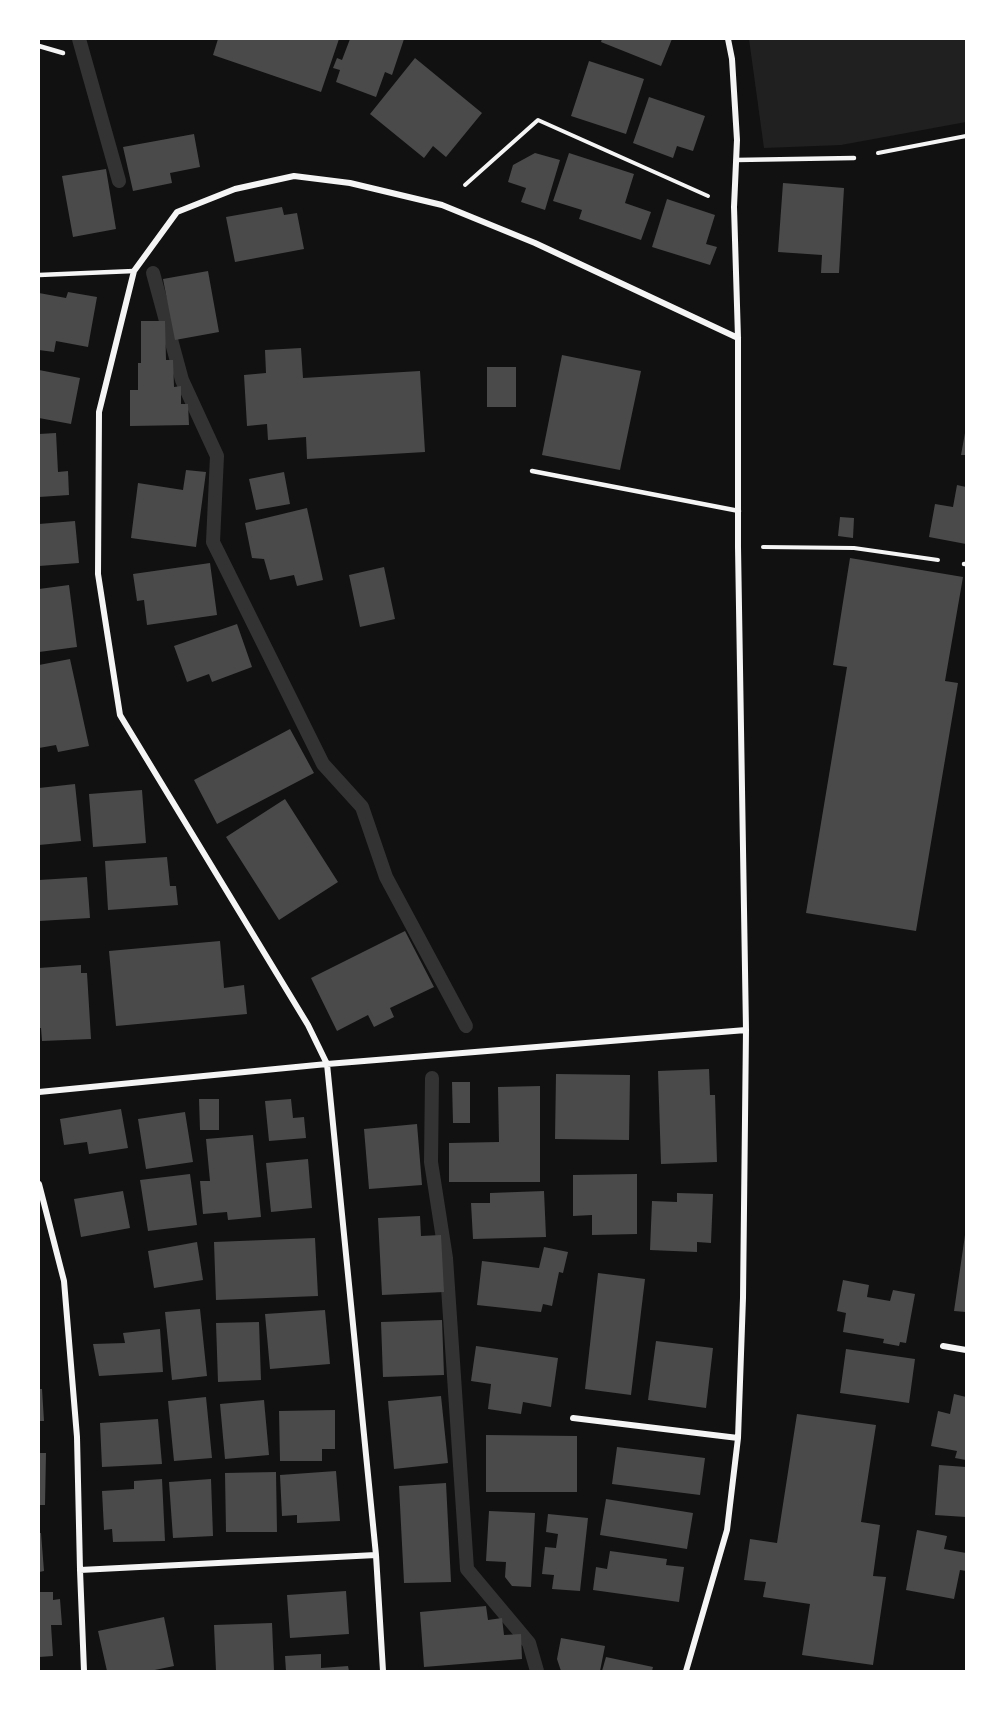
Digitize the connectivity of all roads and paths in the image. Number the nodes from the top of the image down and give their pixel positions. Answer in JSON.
{"nodes":[{"id":1,"x":728,"y":39,"type":"edge"},
{"id":2,"x":39,"y":46,"type":"edge"},
{"id":3,"x":63,"y":53,"type":"dead end"},
{"id":4,"x":966,"y":136,"type":"edge"},
{"id":5,"x":854,"y":158,"type":"joint"},
{"id":6,"x":736,"y":160,"type":"junction"},
{"id":7,"x":442,"y":205,"type":"junction"},
{"id":8,"x":734,"y":207,"type":"junction"},
{"id":9,"x":134,"y":271,"type":"junction"},
{"id":10,"x":39,"y":275,"type":"edge"},
{"id":11,"x":738,"y":338,"type":"junction"},
{"id":12,"x":532,"y":471,"type":"dead end"},
{"id":13,"x":739,"y":511,"type":"junction"},
{"id":14,"x":761,"y":547,"type":"dead end"},
{"id":15,"x":965,"y":564,"type":"edge"},
{"id":16,"x":746,"y":1030,"type":"junction"},
{"id":17,"x":327,"y":1064,"type":"junction"},
{"id":18,"x":39,"y":1092,"type":"edge"},
{"id":19,"x":39,"y":1184,"type":"edge"},
{"id":20,"x":943,"y":1346,"type":"dead end"},
{"id":21,"x":966,"y":1350,"type":"edge"},
{"id":22,"x":573,"y":1418,"type":"dead end"},
{"id":23,"x":738,"y":1438,"type":"junction"},
{"id":24,"x":376,"y":1555,"type":"junction"},
{"id":25,"x":80,"y":1570,"type":"junction"},
{"id":26,"x":84,"y":1671,"type":"edge"},
{"id":27,"x":382,"y":1671,"type":"edge"},
{"id":28,"x":686,"y":1671,"type":"edge"}],
"edges":[{"from":1,"to":6,"type":"street"},
{"from":2,"to":3,"type":"lane"},
{"from":4,"to":5,"type":"path"},
{"from":5,"to":6,"type":"lane"},
{"from":6,"to":8,"type":"street"},
{"from":7,"to":8,"type":"path"},
{"from":7,"to":9,"type":"street"},
{"from":7,"to":11,"type":"street"},
{"from":8,"to":11,"type":"street"},
{"from":9,"to":10,"type":"lane"},
{"from":9,"to":17,"type":"street"},
{"from":11,"to":13,"type":"street"},
{"from":12,"to":13,"type":"lane"},
{"from":13,"to":16,"type":"street"},
{"from":14,"to":15,"type":"path"},
{"from":16,"to":17,"type":"street"},
{"from":16,"to":23,"type":"street"},
{"from":17,"to":18,"type":"street"},
{"from":17,"to":24,"type":"street"},
{"from":19,"to":25,"type":"street"},
{"from":20,"to":21,"type":"street"},
{"from":22,"to":23,"type":"street"},
{"from":23,"to":28,"type":"street"},
{"from":24,"to":25,"type":"street"},
{"from":24,"to":27,"type":"street"},
{"from":25,"to":26,"type":"street"}]}
